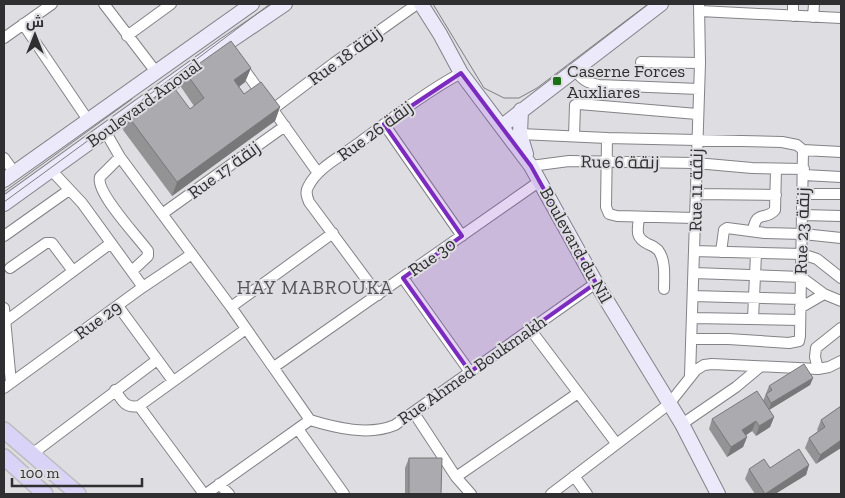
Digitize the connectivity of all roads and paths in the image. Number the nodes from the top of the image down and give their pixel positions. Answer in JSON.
{"nodes":[{"id":1,"x":104,"y":4,"type":"edge"},
{"id":2,"x":171,"y":4,"type":"edge"},
{"id":3,"x":252,"y":4,"type":"edge"},
{"id":4,"x":285,"y":4,"type":"edge"},
{"id":5,"x":419,"y":4,"type":"edge"},
{"id":6,"x":661,"y":4,"type":"edge"},
{"id":7,"x":793,"y":4,"type":"edge"},
{"id":8,"x":814,"y":4,"type":"edge"},
{"id":9,"x":48,"y":5,"type":"edge"},
{"id":10,"x":700,"y":8,"type":"edge"},
{"id":11,"x":771,"y":9,"type":"edge"},
{"id":12,"x":793,"y":16,"type":"junction"},
{"id":13,"x":814,"y":17,"type":"junction"},
{"id":14,"x":841,"y":18,"type":"edge"},
{"id":15,"x":23,"y":24,"type":"junction"},
{"id":16,"x":127,"y":36,"type":"junction"},
{"id":17,"x":4,"y":38,"type":"edge"},
{"id":18,"x":232,"y":52,"type":"junction"},
{"id":19,"x":641,"y":62,"type":"dead end"},
{"id":20,"x":700,"y":63,"type":"junction"},
{"id":21,"x":575,"y":69,"type":"junction"},
{"id":22,"x":156,"y":72,"type":"junction"},
{"id":23,"x":461,"y":73,"type":"junction"},
{"id":24,"x":699,"y":89,"type":"junction"},
{"id":25,"x":273,"y":109,"type":"junction"},
{"id":26,"x":521,"y":110,"type":"junction"},
{"id":27,"x":698,"y":114,"type":"junction"},
{"id":28,"x":88,"y":120,"type":"junction"},
{"id":29,"x":384,"y":124,"type":"junction"},
{"id":30,"x":285,"y":126,"type":"junction"},
{"id":31,"x":502,"y":126,"type":"junction"},
{"id":32,"x":105,"y":131,"type":"junction"},
{"id":33,"x":520,"y":134,"type":"junction"},
{"id":34,"x":574,"y":136,"type":"junction"},
{"id":35,"x":606,"y":138,"type":"junction"},
{"id":36,"x":697,"y":139,"type":"junction"},
{"id":37,"x":804,"y":150,"type":"junction"},
{"id":38,"x":841,"y":152,"type":"edge"},
{"id":39,"x":120,"y":157,"type":"junction"},
{"id":40,"x":4,"y":158,"type":"edge"},
{"id":41,"x":606,"y":162,"type":"junction"},
{"id":42,"x":696,"y":163,"type":"junction"},
{"id":43,"x":531,"y":166,"type":"junction"},
{"id":44,"x":776,"y":169,"type":"junction"},
{"id":45,"x":52,"y":171,"type":"junction"},
{"id":46,"x":804,"y":172,"type":"junction"},
{"id":47,"x":318,"y":173,"type":"junction"},
{"id":48,"x":9,"y":176,"type":"edge"},
{"id":49,"x":841,"y":177,"type":"edge"},
{"id":50,"x":540,"y":181,"type":"junction"},
{"id":51,"x":69,"y":190,"type":"junction"},
{"id":52,"x":696,"y":194,"type":"junction"},
{"id":53,"x":804,"y":194,"type":"junction"},
{"id":54,"x":841,"y":194,"type":"edge"},
{"id":55,"x":776,"y":195,"type":"junction"},
{"id":56,"x":4,"y":204,"type":"edge"},
{"id":57,"x":162,"y":214,"type":"junction"},
{"id":58,"x":803,"y":215,"type":"junction"},
{"id":59,"x":841,"y":216,"type":"edge"},
{"id":60,"x":639,"y":217,"type":"junction"},
{"id":61,"x":695,"y":218,"type":"junction"},
{"id":62,"x":753,"y":231,"type":"junction"},
{"id":63,"x":333,"y":233,"type":"junction"},
{"id":64,"x":803,"y":234,"type":"junction"},
{"id":65,"x":4,"y":236,"type":"edge"},
{"id":66,"x":462,"y":236,"type":"junction"},
{"id":67,"x":841,"y":238,"type":"edge"},
{"id":68,"x":111,"y":242,"type":"junction"},
{"id":69,"x":694,"y":251,"type":"junction"},
{"id":70,"x":721,"y":252,"type":"junction"},
{"id":71,"x":192,"y":254,"type":"junction"},
{"id":72,"x":756,"y":254,"type":"junction"},
{"id":73,"x":802,"y":254,"type":"junction"},
{"id":74,"x":10,"y":268,"type":"dead end"},
{"id":75,"x":72,"y":271,"type":"junction"},
{"id":76,"x":132,"y":271,"type":"junction"},
{"id":77,"x":694,"y":273,"type":"junction"},
{"id":78,"x":755,"y":275,"type":"junction"},
{"id":79,"x":801,"y":277,"type":"junction"},
{"id":80,"x":403,"y":278,"type":"junction"},
{"id":81,"x":841,"y":278,"type":"edge"},
{"id":82,"x":596,"y":283,"type":"junction"},
{"id":83,"x":143,"y":287,"type":"junction"},
{"id":84,"x":664,"y":289,"type":"dead end"},
{"id":85,"x":824,"y":294,"type":"junction"},
{"id":86,"x":378,"y":295,"type":"junction"},
{"id":87,"x":693,"y":296,"type":"junction"},
{"id":88,"x":754,"y":297,"type":"junction"},
{"id":89,"x":841,"y":301,"type":"edge"},
{"id":90,"x":800,"y":304,"type":"junction"},
{"id":91,"x":118,"y":306,"type":"junction"},
{"id":92,"x":231,"y":307,"type":"junction"},
{"id":93,"x":4,"y":308,"type":"edge"},
{"id":94,"x":692,"y":318,"type":"junction"},
{"id":95,"x":753,"y":319,"type":"junction"},
{"id":96,"x":6,"y":320,"type":"junction"},
{"id":97,"x":800,"y":320,"type":"junction"},
{"id":98,"x":841,"y":328,"type":"edge"},
{"id":99,"x":246,"y":329,"type":"junction"},
{"id":100,"x":530,"y":329,"type":"junction"},
{"id":101,"x":800,"y":336,"type":"junction"},
{"id":102,"x":691,"y":338,"type":"junction"},
{"id":103,"x":816,"y":348,"type":"junction"},
{"id":104,"x":157,"y":360,"type":"junction"},
{"id":105,"x":841,"y":361,"type":"edge"},
{"id":106,"x":274,"y":367,"type":"junction"},
{"id":107,"x":760,"y":367,"type":"junction"},
{"id":108,"x":818,"y":369,"type":"junction"},
{"id":109,"x":470,"y":372,"type":"junction"},
{"id":110,"x":690,"y":376,"type":"junction"},
{"id":111,"x":173,"y":381,"type":"junction"},
{"id":112,"x":8,"y":385,"type":"edge"},
{"id":113,"x":115,"y":390,"type":"junction"},
{"id":114,"x":578,"y":393,"type":"junction"},
{"id":115,"x":669,"y":404,"type":"junction"},
{"id":116,"x":138,"y":406,"type":"junction"},
{"id":117,"x":414,"y":413,"type":"junction"},
{"id":118,"x":310,"y":420,"type":"junction"},
{"id":119,"x":682,"y":424,"type":"junction"},
{"id":120,"x":298,"y":429,"type":"junction"},
{"id":121,"x":4,"y":430,"type":"edge"},
{"id":122,"x":616,"y":443,"type":"junction"},
{"id":123,"x":32,"y":454,"type":"junction"},
{"id":124,"x":4,"y":458,"type":"edge"},
{"id":125,"x":574,"y":476,"type":"junction"},
{"id":126,"x":456,"y":477,"type":"junction"},
{"id":127,"x":219,"y":484,"type":"junction"},
{"id":128,"x":45,"y":494,"type":"edge"},
{"id":129,"x":78,"y":494,"type":"edge"},
{"id":130,"x":205,"y":494,"type":"edge"},
{"id":131,"x":229,"y":494,"type":"edge"},
{"id":132,"x":344,"y":494,"type":"edge"},
{"id":133,"x":471,"y":494,"type":"edge"},
{"id":134,"x":551,"y":494,"type":"edge"},
{"id":135,"x":587,"y":494,"type":"edge"},
{"id":136,"x":718,"y":494,"type":"edge"}],
"edges":[{"from":1,"to":16,"type":"street"},
{"from":2,"to":16,"type":"street"},
{"from":3,"to":22,"type":"street","name":"Boulevard Anoual"},
{"from":4,"to":18,"type":"street","name":"Boulevard Anoual"},
{"from":5,"to":23,"type":"street","name":"Boulevard du Nil"},
{"from":5,"to":25,"type":"street","name":"Rue 18 زنقة"},
{"from":6,"to":21,"type":"street"},
{"from":7,"to":12,"type":"street"},
{"from":8,"to":13,"type":"street"},
{"from":9,"to":15,"type":"street"},
{"from":10,"to":11,"type":"street"},
{"from":10,"to":20,"type":"street","name":"Rue 11 زنقة"},
{"from":11,"to":12,"type":"street"},
{"from":12,"to":13,"type":"street"},
{"from":13,"to":14,"type":"street"},
{"from":15,"to":17,"type":"street"},
{"from":15,"to":28,"type":"street"},
{"from":16,"to":22,"type":"street"},
{"from":18,"to":25,"type":"street"},
{"from":18,"to":32,"type":"street","name":"Boulevard Anoual"},
{"from":19,"to":20,"type":"street"},
{"from":20,"to":24,"type":"street","name":"Rue 11 زنقة"},
{"from":21,"to":24,"type":"street"},
{"from":21,"to":26,"type":"street"},
{"from":22,"to":28,"type":"street","name":"Boulevard Anoual"},
{"from":23,"to":29,"type":"street","name":"Rue 26 زنقة"},
{"from":23,"to":31,"type":"street","name":"Boulevard du Nil"},
{"from":24,"to":27,"type":"street","name":"Rue 11 زنقة"},
{"from":25,"to":30,"type":"street"},
{"from":26,"to":31,"type":"street"},
{"from":26,"to":33,"type":"street"},
{"from":27,"to":34,"type":"street"},
{"from":27,"to":36,"type":"street","name":"Rue 11 زنقة"},
{"from":28,"to":48,"type":"street","name":"Boulevard Anoual"},
{"from":29,"to":47,"type":"street","name":"Rue 26 زنقة"},
{"from":29,"to":66,"type":"street"},
{"from":30,"to":47,"type":"street"},
{"from":30,"to":57,"type":"street","name":"Rue 17 زنقة"},
{"from":31,"to":43,"type":"street","name":"Boulevard du Nil"},
{"from":32,"to":39,"type":"street"},
{"from":32,"to":45,"type":"street","name":"Boulevard Anoual"},
{"from":33,"to":34,"type":"street"},
{"from":33,"to":43,"type":"street"},
{"from":34,"to":35,"type":"street"},
{"from":35,"to":36,"type":"street"},
{"from":35,"to":41,"type":"street"},
{"from":36,"to":37,"type":"street"},
{"from":36,"to":42,"type":"street","name":"Rue 11 زنقة"},
{"from":37,"to":38,"type":"street"},
{"from":37,"to":46,"type":"street","name":"Rue 23 زنقة"},
{"from":39,"to":57,"type":"street"},
{"from":39,"to":76,"type":"street"},
{"from":40,"to":48,"type":"street"},
{"from":41,"to":42,"type":"street","name":"Rue 6 زنقة"},
{"from":41,"to":43,"type":"street","name":"Rue 6 زنقة"},
{"from":41,"to":60,"type":"street"},
{"from":42,"to":44,"type":"street","name":"Rue 6 زنقة"},
{"from":42,"to":52,"type":"street","name":"Rue 11 زنقة"},
{"from":43,"to":50,"type":"street","name":"Boulevard du Nil"},
{"from":44,"to":46,"type":"street","name":"Rue 6 زنقة"},
{"from":44,"to":55,"type":"street"},
{"from":45,"to":51,"type":"street"},
{"from":45,"to":56,"type":"street","name":"Boulevard Anoual"},
{"from":46,"to":49,"type":"street","name":"Rue 6 زنقة"},
{"from":46,"to":53,"type":"street","name":"Rue 23 زنقة"},
{"from":47,"to":63,"type":"street","name":"Rue 26 زنقة"},
{"from":50,"to":66,"type":"street","name":"Rue 30"},
{"from":50,"to":82,"type":"street","name":"Boulevard du Nil"},
{"from":51,"to":65,"type":"street"},
{"from":51,"to":68,"type":"street"},
{"from":52,"to":55,"type":"street"},
{"from":52,"to":61,"type":"street","name":"Rue 11 زنقة"},
{"from":53,"to":54,"type":"street"},
{"from":53,"to":58,"type":"street","name":"Rue 23 زنقة"},
{"from":55,"to":62,"type":"street"},
{"from":57,"to":71,"type":"street"},
{"from":58,"to":59,"type":"street"},
{"from":58,"to":64,"type":"street","name":"Rue 23 زنقة"},
{"from":60,"to":61,"type":"street"},
{"from":60,"to":84,"type":"street"},
{"from":61,"to":69,"type":"street","name":"Rue 11 زنقة"},
{"from":62,"to":64,"type":"street"},
{"from":62,"to":70,"type":"street"},
{"from":63,"to":86,"type":"street"},
{"from":63,"to":92,"type":"street"},
{"from":64,"to":67,"type":"street"},
{"from":64,"to":73,"type":"street","name":"Rue 23 زنقة"},
{"from":66,"to":80,"type":"street","name":"Rue 30"},
{"from":68,"to":75,"type":"street"},
{"from":68,"to":76,"type":"street"},
{"from":69,"to":70,"type":"street"},
{"from":69,"to":77,"type":"street","name":"Rue 11 زنقة"},
{"from":70,"to":72,"type":"street"},
{"from":71,"to":83,"type":"street","name":"Rue 29"},
{"from":71,"to":92,"type":"street"},
{"from":72,"to":73,"type":"street"},
{"from":72,"to":78,"type":"street"},
{"from":73,"to":79,"type":"street","name":"Rue 23 زنقة"},
{"from":73,"to":81,"type":"street"},
{"from":74,"to":75,"type":"street"},
{"from":75,"to":96,"type":"street"},
{"from":76,"to":83,"type":"street"},
{"from":77,"to":78,"type":"street"},
{"from":77,"to":87,"type":"street","name":"Rue 11 زنقة"},
{"from":78,"to":79,"type":"street"},
{"from":78,"to":88,"type":"street"},
{"from":79,"to":85,"type":"street"},
{"from":79,"to":90,"type":"street","name":"Rue 23 زنقة"},
{"from":80,"to":86,"type":"street","name":"Rue 30"},
{"from":80,"to":109,"type":"street"},
{"from":82,"to":100,"type":"street","name":"Rue Ahmed Boukmakh"},
{"from":82,"to":115,"type":"street","name":"Boulevard du Nil"},
{"from":83,"to":91,"type":"street","name":"Rue 29"},
{"from":85,"to":89,"type":"street"},
{"from":85,"to":90,"type":"street"},
{"from":86,"to":106,"type":"street","name":"Rue 30"},
{"from":87,"to":88,"type":"street"},
{"from":87,"to":94,"type":"street","name":"Rue 11 زنقة"},
{"from":88,"to":90,"type":"street"},
{"from":88,"to":95,"type":"street"},
{"from":90,"to":97,"type":"street","name":"Rue 23 زنقة"},
{"from":91,"to":104,"type":"street"},
{"from":91,"to":112,"type":"street","name":"Rue 29"},
{"from":92,"to":99,"type":"street"},
{"from":93,"to":96,"type":"street"},
{"from":94,"to":95,"type":"street"},
{"from":94,"to":102,"type":"street","name":"Rue 11 زنقة"},
{"from":95,"to":97,"type":"street"},
{"from":96,"to":112,"type":"street"},
{"from":97,"to":101,"type":"street","name":"Rue 23 زنقة"},
{"from":98,"to":103,"type":"street"},
{"from":99,"to":106,"type":"street"},
{"from":99,"to":111,"type":"street"},
{"from":100,"to":109,"type":"street","name":"Rue Ahmed Boukmakh"},
{"from":100,"to":114,"type":"street"},
{"from":101,"to":102,"type":"street"},
{"from":101,"to":103,"type":"street"},
{"from":102,"to":110,"type":"street","name":"Rue 11 زنقة"},
{"from":103,"to":108,"type":"street"},
{"from":104,"to":111,"type":"street"},
{"from":104,"to":113,"type":"street"},
{"from":105,"to":108,"type":"street"},
{"from":106,"to":118,"type":"street"},
{"from":107,"to":108,"type":"street"},
{"from":107,"to":110,"type":"street"},
{"from":107,"to":119,"type":"street"},
{"from":109,"to":117,"type":"street","name":"Rue Ahmed Boukmakh"},
{"from":110,"to":115,"type":"street"},
{"from":111,"to":116,"type":"street"},
{"from":113,"to":116,"type":"street"},
{"from":113,"to":123,"type":"street"},
{"from":114,"to":122,"type":"street"},
{"from":114,"to":126,"type":"street"},
{"from":115,"to":119,"type":"street","name":"Boulevard du Nil"},
{"from":115,"to":122,"type":"street"},
{"from":116,"to":130,"type":"street"},
{"from":117,"to":118,"type":"street","name":"Rue Ahmed Boukmakh"},
{"from":117,"to":126,"type":"street"},
{"from":118,"to":120,"type":"street"},
{"from":119,"to":136,"type":"street","name":"Boulevard du Nil"},
{"from":120,"to":127,"type":"street"},
{"from":120,"to":132,"type":"street"},
{"from":121,"to":123,"type":"main road"},
{"from":122,"to":125,"type":"street"},
{"from":123,"to":129,"type":"main road"},
{"from":124,"to":128,"type":"main road"},
{"from":125,"to":134,"type":"street"},
{"from":125,"to":135,"type":"street"},
{"from":126,"to":133,"type":"street"},
{"from":127,"to":130,"type":"street"},
{"from":127,"to":131,"type":"street"}]}
